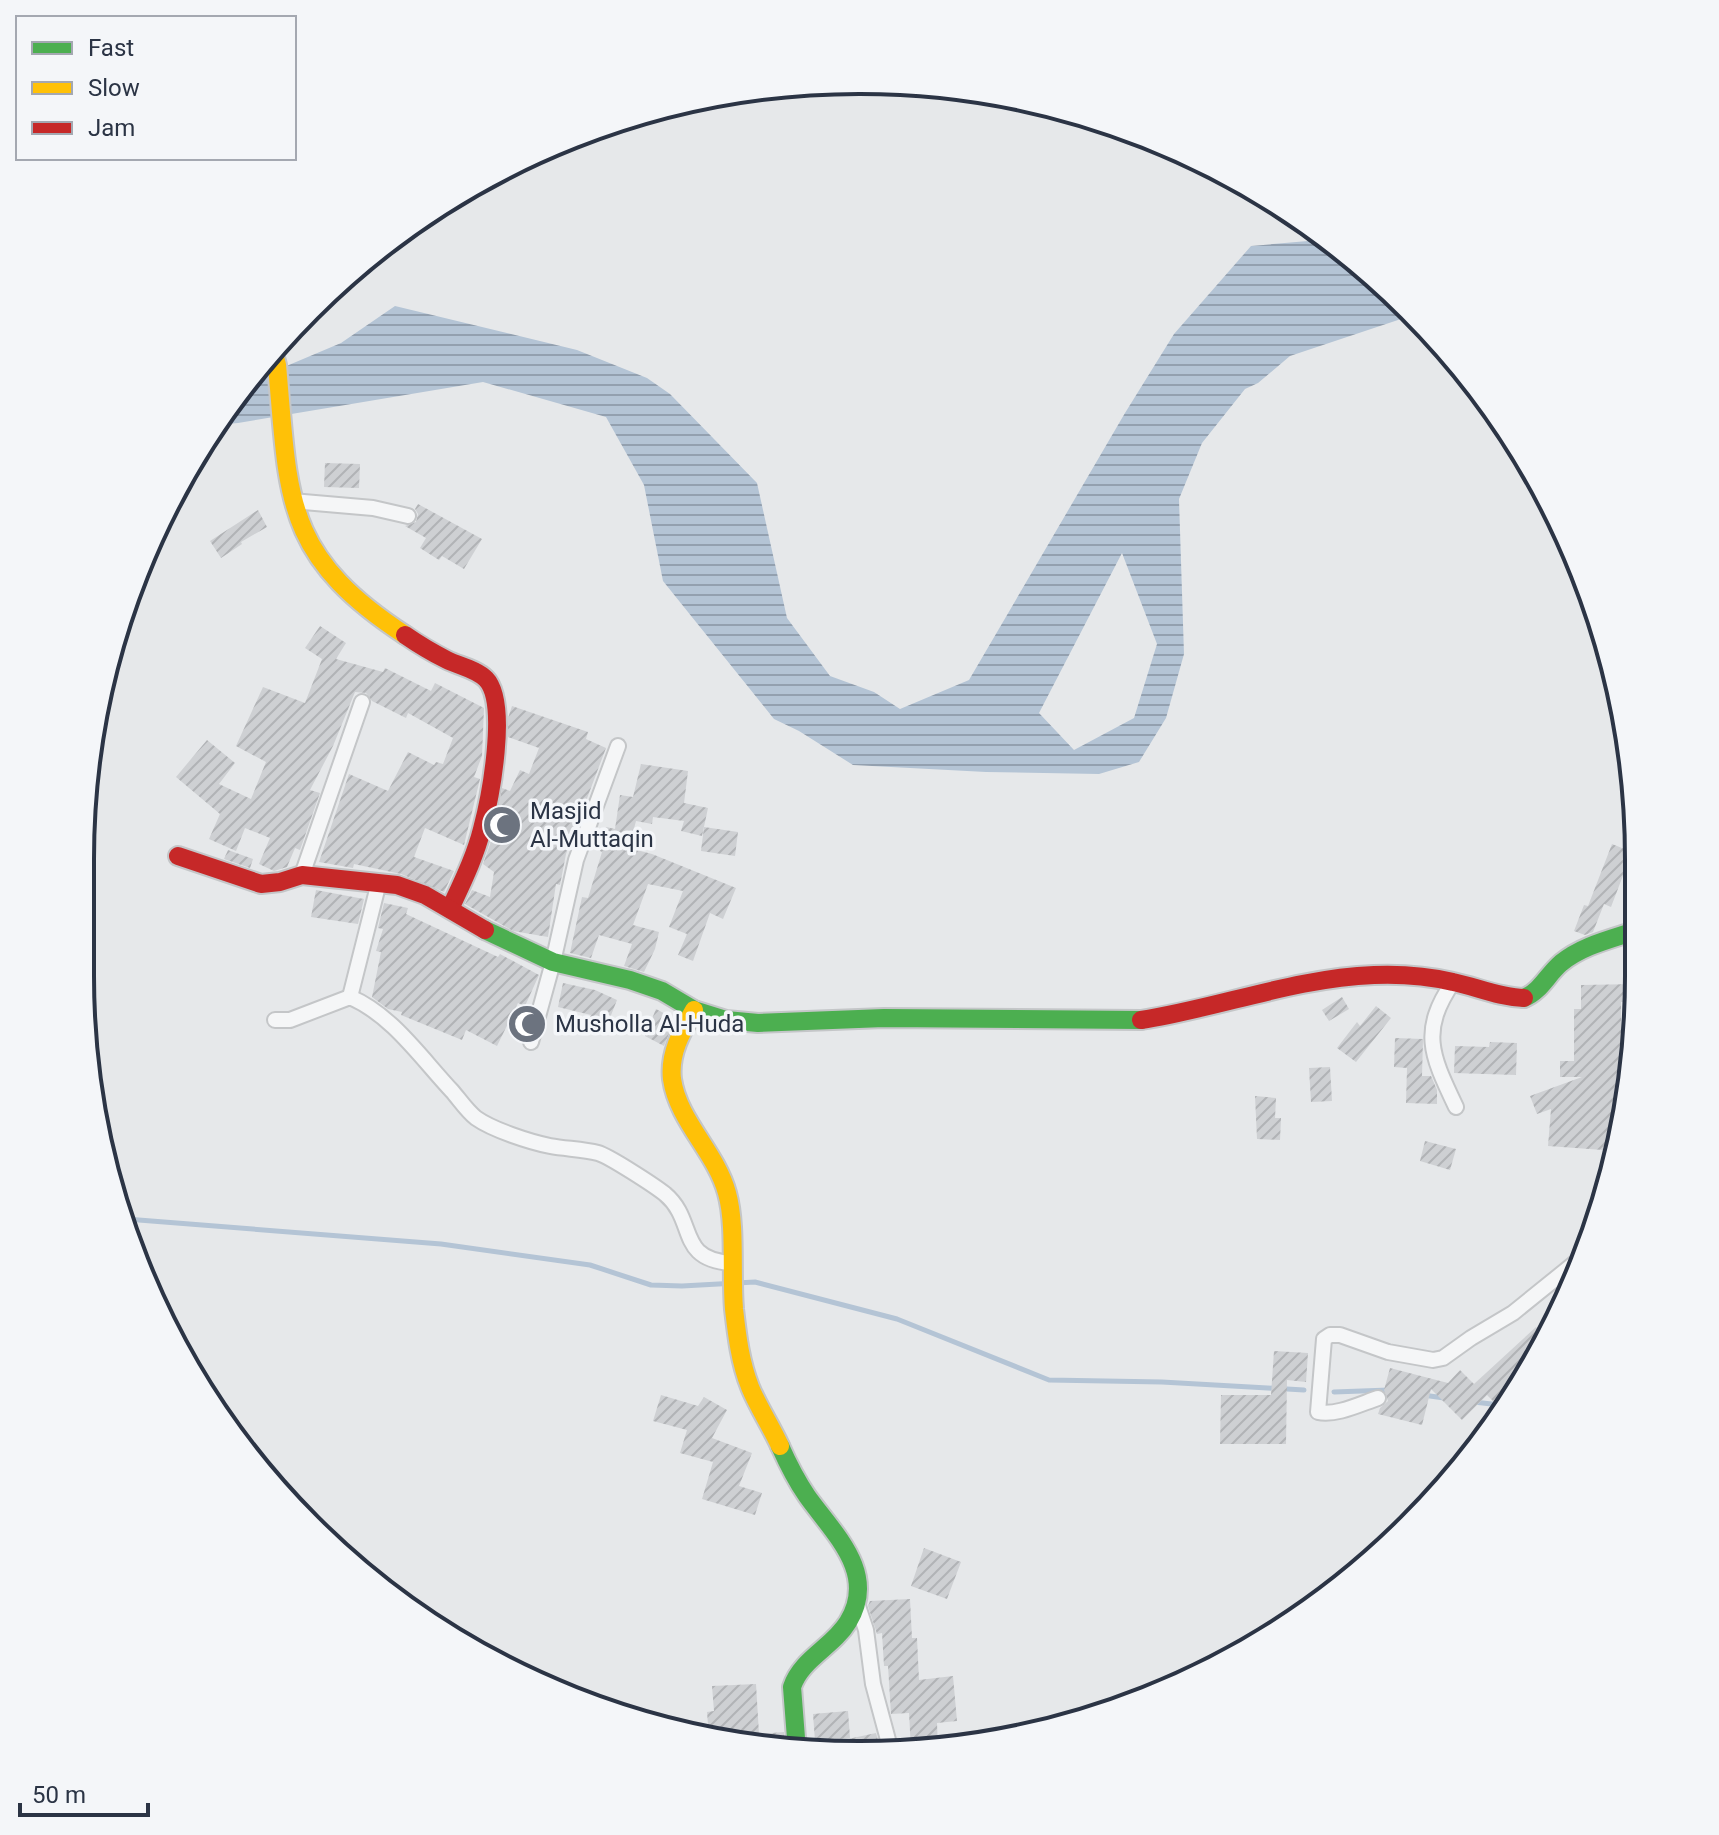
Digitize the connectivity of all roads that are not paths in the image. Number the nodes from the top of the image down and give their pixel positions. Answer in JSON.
{"nodes":[{"id":1,"x":276,"y":365,"type":"edge"},
{"id":2,"x":292,"y":501,"type":"junction"},
{"id":3,"x":408,"y":516,"type":"dead end"},
{"id":4,"x":362,"y":702,"type":"dead end"},
{"id":5,"x":618,"y":746,"type":"dead end"},
{"id":6,"x":178,"y":856,"type":"dead end"},
{"id":7,"x":302,"y":875,"type":"junction"},
{"id":8,"x":379,"y":882,"type":"junction"},
{"id":9,"x":450,"y":909,"type":"junction"},
{"id":10,"x":1625,"y":935,"type":"edge"},
{"id":11,"x":553,"y":962,"type":"junction"},
{"id":12,"x":1453,"y":982,"type":"junction"},
{"id":13,"x":350,"y":997,"type":"junction"},
{"id":14,"x":694,"y":1010,"type":"junction"},
{"id":15,"x":275,"y":1020,"type":"dead end"},
{"id":16,"x":531,"y":1042,"type":"dead end"},
{"id":17,"x":1456,"y":1107,"type":"dead end"},
{"id":18,"x":732,"y":1270,"type":"junction"},
{"id":19,"x":1566,"y":1270,"type":"edge"},
{"id":20,"x":1378,"y":1398,"type":"dead end"},
{"id":21,"x":857,"y":1603,"type":"junction"},
{"id":22,"x":796,"y":1738,"type":"edge"},
{"id":23,"x":888,"y":1740,"type":"edge"}],
"edges":[{"from":1,"to":2,"type":"street"},
{"from":2,"to":3,"type":"street"},
{"from":2,"to":9,"type":"street"},
{"from":4,"to":7,"type":"street"},
{"from":5,"to":11,"type":"street"},
{"from":6,"to":7,"type":"street"},
{"from":7,"to":8,"type":"street"},
{"from":8,"to":9,"type":"street"},
{"from":8,"to":13,"type":"street"},
{"from":9,"to":11,"type":"street"},
{"from":10,"to":12,"type":"street"},
{"from":11,"to":14,"type":"street"},
{"from":11,"to":16,"type":"street"},
{"from":12,"to":14,"type":"street"},
{"from":12,"to":17,"type":"street"},
{"from":13,"to":15,"type":"street"},
{"from":13,"to":18,"type":"street"},
{"from":14,"to":18,"type":"street"},
{"from":18,"to":21,"type":"street"},
{"from":19,"to":20,"type":"street"},
{"from":21,"to":22,"type":"street"},
{"from":21,"to":23,"type":"street"}]}
